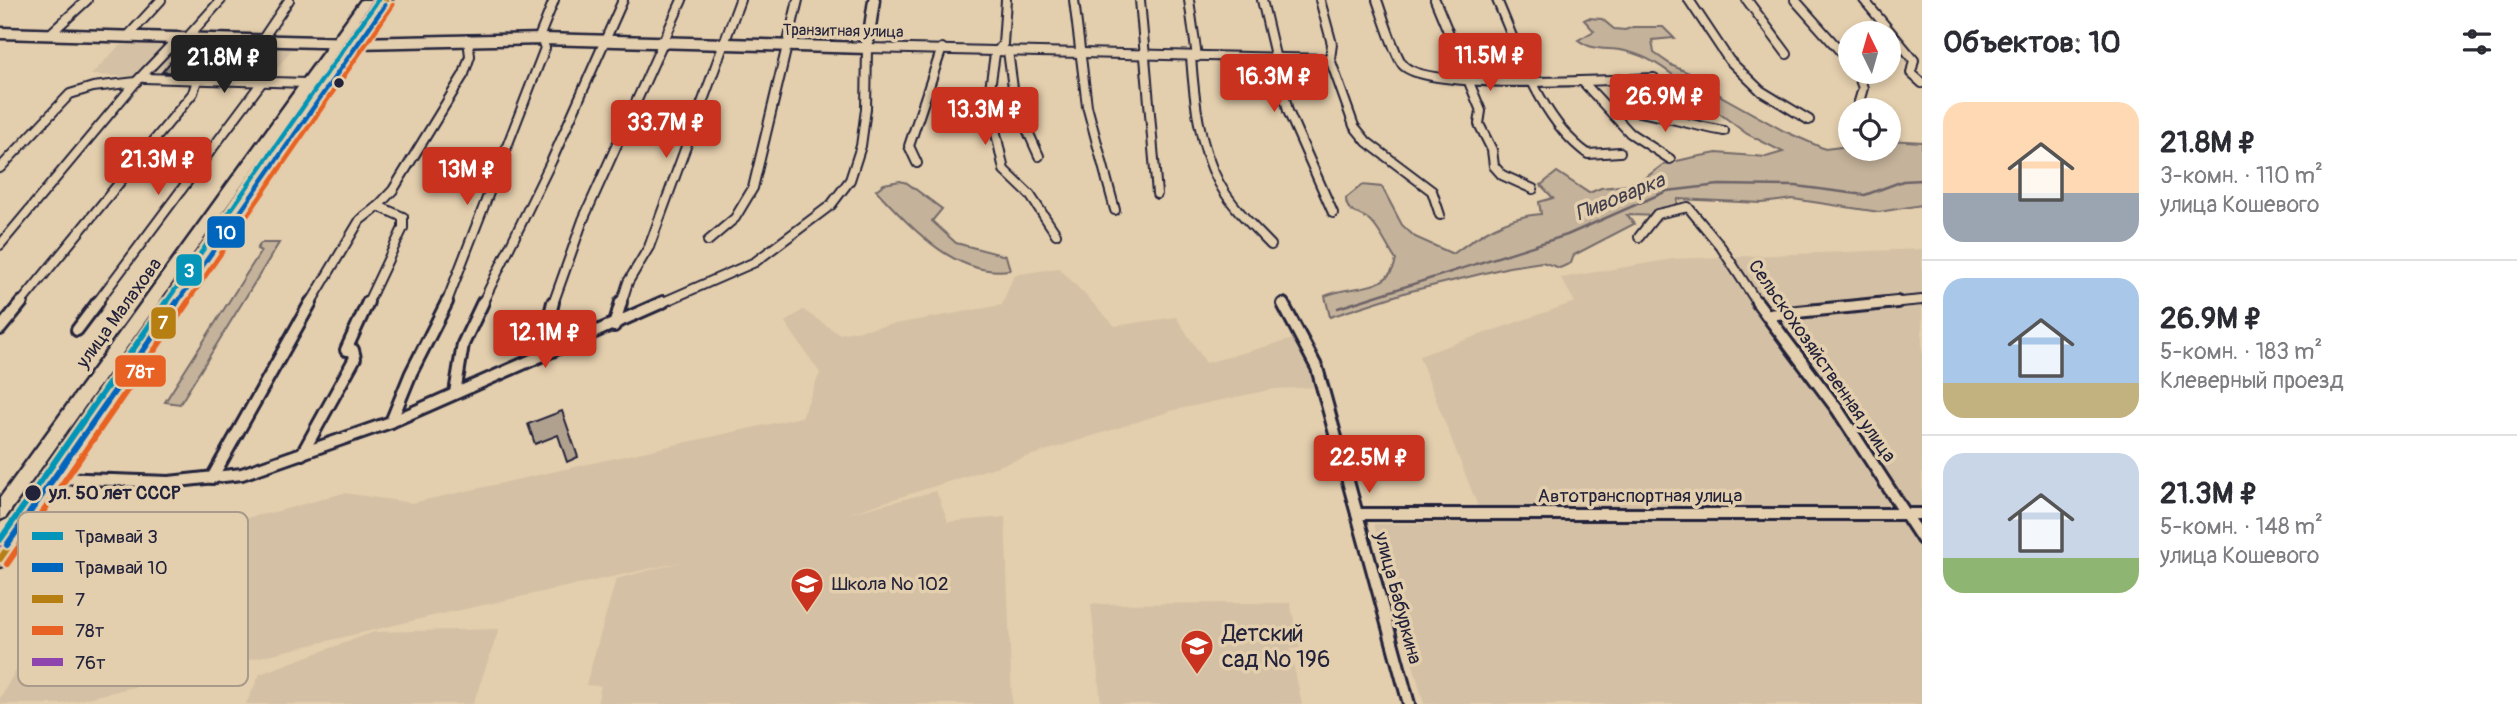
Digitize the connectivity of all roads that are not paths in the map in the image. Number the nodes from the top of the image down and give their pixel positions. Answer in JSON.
{"nodes":[{"id":1,"x":87,"y":0,"type":"edge"},
{"id":2,"x":161,"y":0,"type":"edge"},
{"id":3,"x":221,"y":0,"type":"edge"},
{"id":4,"x":289,"y":0,"type":"edge"},
{"id":5,"x":367,"y":0,"type":"edge"},
{"id":6,"x":386,"y":0,"type":"edge"},
{"id":7,"x":554,"y":0,"type":"edge"},
{"id":8,"x":623,"y":0,"type":"edge"},
{"id":9,"x":682,"y":0,"type":"edge"},
{"id":10,"x":740,"y":0,"type":"edge"},
{"id":11,"x":798,"y":0,"type":"edge"},
{"id":12,"x":874,"y":0,"type":"edge"},
{"id":13,"x":1006,"y":0,"type":"edge"},
{"id":14,"x":1074,"y":0,"type":"edge"},
{"id":15,"x":1140,"y":0,"type":"edge"},
{"id":16,"x":1189,"y":0,"type":"edge"},
{"id":17,"x":1262,"y":0,"type":"edge"},
{"id":18,"x":1320,"y":0,"type":"edge"},
{"id":19,"x":1377,"y":0,"type":"edge"},
{"id":20,"x":1435,"y":0,"type":"edge"},
{"id":21,"x":1497,"y":0,"type":"edge"},
{"id":22,"x":1689,"y":0,"type":"edge"},
{"id":23,"x":1747,"y":0,"type":"edge"},
{"id":24,"x":1795,"y":0,"type":"edge"},
{"id":25,"x":1864,"y":0,"type":"edge"},
{"id":26,"x":0,"y":33,"type":"edge"},
{"id":27,"x":50,"y":34,"type":"junction"},
{"id":28,"x":127,"y":37,"type":"junction"},
{"id":29,"x":182,"y":38,"type":"junction"},
{"id":30,"x":468,"y":39,"type":"junction"},
{"id":31,"x":542,"y":39,"type":"junction"},
{"id":32,"x":262,"y":40,"type":"junction"},
{"id":33,"x":605,"y":41,"type":"junction"},
{"id":34,"x":336,"y":43,"type":"junction"},
{"id":35,"x":356,"y":43,"type":"junction"},
{"id":36,"x":666,"y":43,"type":"junction"},
{"id":37,"x":725,"y":44,"type":"junction"},
{"id":38,"x":788,"y":46,"type":"junction"},
{"id":39,"x":867,"y":48,"type":"junction"},
{"id":40,"x":942,"y":48,"type":"junction"},
{"id":41,"x":1838,"y":48,"type":"edge"},
{"id":42,"x":1004,"y":51,"type":"junction"},
{"id":43,"x":1077,"y":54,"type":"junction"},
{"id":44,"x":1787,"y":54,"type":"dead end"},
{"id":45,"x":1146,"y":57,"type":"junction"},
{"id":46,"x":1194,"y":57,"type":"junction"},
{"id":47,"x":1275,"y":59,"type":"junction"},
{"id":48,"x":1331,"y":60,"type":"junction"},
{"id":49,"x":1468,"y":78,"type":"junction"},
{"id":50,"x":1654,"y":78,"type":"dead end"},
{"id":51,"x":140,"y":80,"type":"junction"},
{"id":52,"x":197,"y":80,"type":"junction"},
{"id":53,"x":1533,"y":81,"type":"junction"},
{"id":54,"x":262,"y":82,"type":"junction"},
{"id":55,"x":307,"y":83,"type":"junction"},
{"id":56,"x":1584,"y":83,"type":"junction"},
{"id":57,"x":1922,"y":83,"type":"edge"},
{"id":58,"x":1608,"y":108,"type":"junction"},
{"id":59,"x":1808,"y":120,"type":"dead end"},
{"id":60,"x":1724,"y":131,"type":"dead end"},
{"id":61,"x":265,"y":142,"type":"junction"},
{"id":62,"x":288,"y":143,"type":"junction"},
{"id":63,"x":1620,"y":152,"type":"dead end"},
{"id":64,"x":1039,"y":156,"type":"dead end"},
{"id":65,"x":1670,"y":159,"type":"dead end"},
{"id":66,"x":917,"y":163,"type":"dead end"},
{"id":67,"x":0,"y":168,"type":"edge"},
{"id":68,"x":1533,"y":189,"type":"dead end"},
{"id":69,"x":1157,"y":194,"type":"dead end"},
{"id":70,"x":378,"y":206,"type":"junction"},
{"id":71,"x":1115,"y":210,"type":"dead end"},
{"id":72,"x":1333,"y":213,"type":"dead end"},
{"id":73,"x":1440,"y":215,"type":"dead end"},
{"id":74,"x":1056,"y":234,"type":"dead end"},
{"id":75,"x":1639,"y":237,"type":"dead end"},
{"id":76,"x":708,"y":241,"type":"dead end"},
{"id":77,"x":0,"y":245,"type":"edge"},
{"id":78,"x":1271,"y":245,"type":"dead end"},
{"id":79,"x":1922,"y":300,"type":"edge"},
{"id":80,"x":1283,"y":304,"type":"dead end"},
{"id":81,"x":1767,"y":315,"type":"junction"},
{"id":82,"x":614,"y":326,"type":"junction"},
{"id":83,"x":0,"y":329,"type":"edge"},
{"id":84,"x":77,"y":330,"type":"dead end"},
{"id":85,"x":540,"y":356,"type":"junction"},
{"id":86,"x":455,"y":393,"type":"junction"},
{"id":87,"x":391,"y":422,"type":"junction"},
{"id":88,"x":302,"y":454,"type":"junction"},
{"id":89,"x":57,"y":478,"type":"junction"},
{"id":90,"x":212,"y":478,"type":"junction"},
{"id":91,"x":0,"y":512,"type":"edge"},
{"id":92,"x":33,"y":512,"type":"edge"},
{"id":93,"x":1357,"y":514,"type":"junction"},
{"id":94,"x":1906,"y":514,"type":"junction"},
{"id":95,"x":1922,"y":514,"type":"edge"},
{"id":96,"x":18,"y":533,"type":"edge"},
{"id":97,"x":1922,"y":539,"type":"edge"},
{"id":98,"x":0,"y":559,"type":"edge"},
{"id":99,"x":1409,"y":704,"type":"edge"}],
"edges":[{"from":1,"to":27,"type":"street"},
{"from":2,"to":28,"type":"street"},
{"from":3,"to":29,"type":"street"},
{"from":4,"to":32,"type":"street"},
{"from":5,"to":34,"type":"main road","name":"улица Малахова"},
{"from":6,"to":35,"type":"main road"},
{"from":7,"to":31,"type":"street"},
{"from":8,"to":33,"type":"street"},
{"from":9,"to":36,"type":"street"},
{"from":10,"to":37,"type":"street"},
{"from":11,"to":38,"type":"street"},
{"from":12,"to":39,"type":"street"},
{"from":13,"to":42,"type":"street"},
{"from":14,"to":43,"type":"street"},
{"from":15,"to":45,"type":"street"},
{"from":16,"to":46,"type":"street"},
{"from":17,"to":47,"type":"street"},
{"from":18,"to":48,"type":"street"},
{"from":19,"to":49,"type":"street"},
{"from":20,"to":49,"type":"street"},
{"from":21,"to":53,"type":"street"},
{"from":22,"to":59,"type":"street"},
{"from":23,"to":44,"type":"street"},
{"from":24,"to":41,"type":"street"},
{"from":25,"to":57,"type":"street"},
{"from":26,"to":27,"type":"street","name":"Транзитная улица"},
{"from":27,"to":28,"type":"street","name":"Транзитная улица"},
{"from":28,"to":29,"type":"street","name":"Транзитная улица"},
{"from":29,"to":32,"type":"street","name":"Транзитная улица"},
{"from":29,"to":51,"type":"street"},
{"from":30,"to":31,"type":"street","name":"Транзитная улица"},
{"from":30,"to":35,"type":"street","name":"Транзитная улица"},
{"from":30,"to":70,"type":"street"},
{"from":31,"to":33,"type":"street","name":"Транзитная улица"},
{"from":31,"to":87,"type":"street"},
{"from":32,"to":34,"type":"street","name":"Транзитная улица"},
{"from":33,"to":36,"type":"street","name":"Транзитная улица"},
{"from":33,"to":86,"type":"street"},
{"from":34,"to":35,"type":"street","name":"Транзитная улица"},
{"from":34,"to":55,"type":"main road","name":"улица Малахова"},
{"from":35,"to":62,"type":"main road"},
{"from":36,"to":37,"type":"street","name":"Транзитная улица"},
{"from":36,"to":85,"type":"street"},
{"from":37,"to":38,"type":"street","name":"Транзитная улица"},
{"from":37,"to":82,"type":"street"},
{"from":38,"to":39,"type":"street","name":"Транзитная улица"},
{"from":38,"to":76,"type":"street"},
{"from":39,"to":40,"type":"street","name":"Транзитная улица"},
{"from":39,"to":82,"type":"street"},
{"from":40,"to":42,"type":"street","name":"Транзитная улица"},
{"from":40,"to":66,"type":"street"},
{"from":42,"to":43,"type":"street","name":"Транзитная улица"},
{"from":42,"to":64,"type":"street"},
{"from":42,"to":74,"type":"street"},
{"from":43,"to":45,"type":"street","name":"Транзитная улица"},
{"from":43,"to":71,"type":"street"},
{"from":45,"to":46,"type":"street","name":"Транзитная улица"},
{"from":45,"to":69,"type":"street"},
{"from":46,"to":47,"type":"street","name":"Транзитная улица"},
{"from":46,"to":78,"type":"street"},
{"from":47,"to":48,"type":"street","name":"Транзитная улица"},
{"from":47,"to":72,"type":"street"},
{"from":48,"to":73,"type":"street"},
{"from":49,"to":53,"type":"street"},
{"from":49,"to":68,"type":"street"},
{"from":50,"to":56,"type":"street"},
{"from":51,"to":52,"type":"street"},
{"from":51,"to":67,"type":"street"},
{"from":51,"to":77,"type":"street"},
{"from":52,"to":54,"type":"street"},
{"from":52,"to":83,"type":"street"},
{"from":53,"to":56,"type":"street"},
{"from":53,"to":63,"type":"street"},
{"from":54,"to":55,"type":"street"},
{"from":54,"to":84,"type":"street"},
{"from":55,"to":61,"type":"main road","name":"улица Малахова"},
{"from":56,"to":58,"type":"street"},
{"from":58,"to":60,"type":"street"},
{"from":58,"to":65,"type":"street"},
{"from":61,"to":62,"type":"main road"},
{"from":61,"to":91,"type":"main road","name":"улица Малахова"},
{"from":62,"to":89,"type":"main road"},
{"from":70,"to":88,"type":"street"},
{"from":70,"to":90,"type":"street"},
{"from":75,"to":81,"type":"street","name":"Сельскохозяйственная улица"},
{"from":79,"to":81,"type":"street"},
{"from":80,"to":93,"type":"street","name":"улица Бабуркина"},
{"from":81,"to":94,"type":"street","name":"Сельскохозяйственная улица"},
{"from":82,"to":85,"type":"street"},
{"from":85,"to":86,"type":"street"},
{"from":86,"to":87,"type":"street"},
{"from":87,"to":88,"type":"street"},
{"from":88,"to":90,"type":"street"},
{"from":89,"to":90,"type":"street"},
{"from":89,"to":92,"type":"main road"},
{"from":93,"to":94,"type":"street","name":"Автотранспортная улица"},
{"from":93,"to":99,"type":"street","name":"улица Бабуркина"},
{"from":94,"to":95,"type":"street","name":"Автотранспортная улица"},
{"from":94,"to":97,"type":"street","name":"Сельскохозяйственная улица"},
{"from":96,"to":98,"type":"main road"}]}
